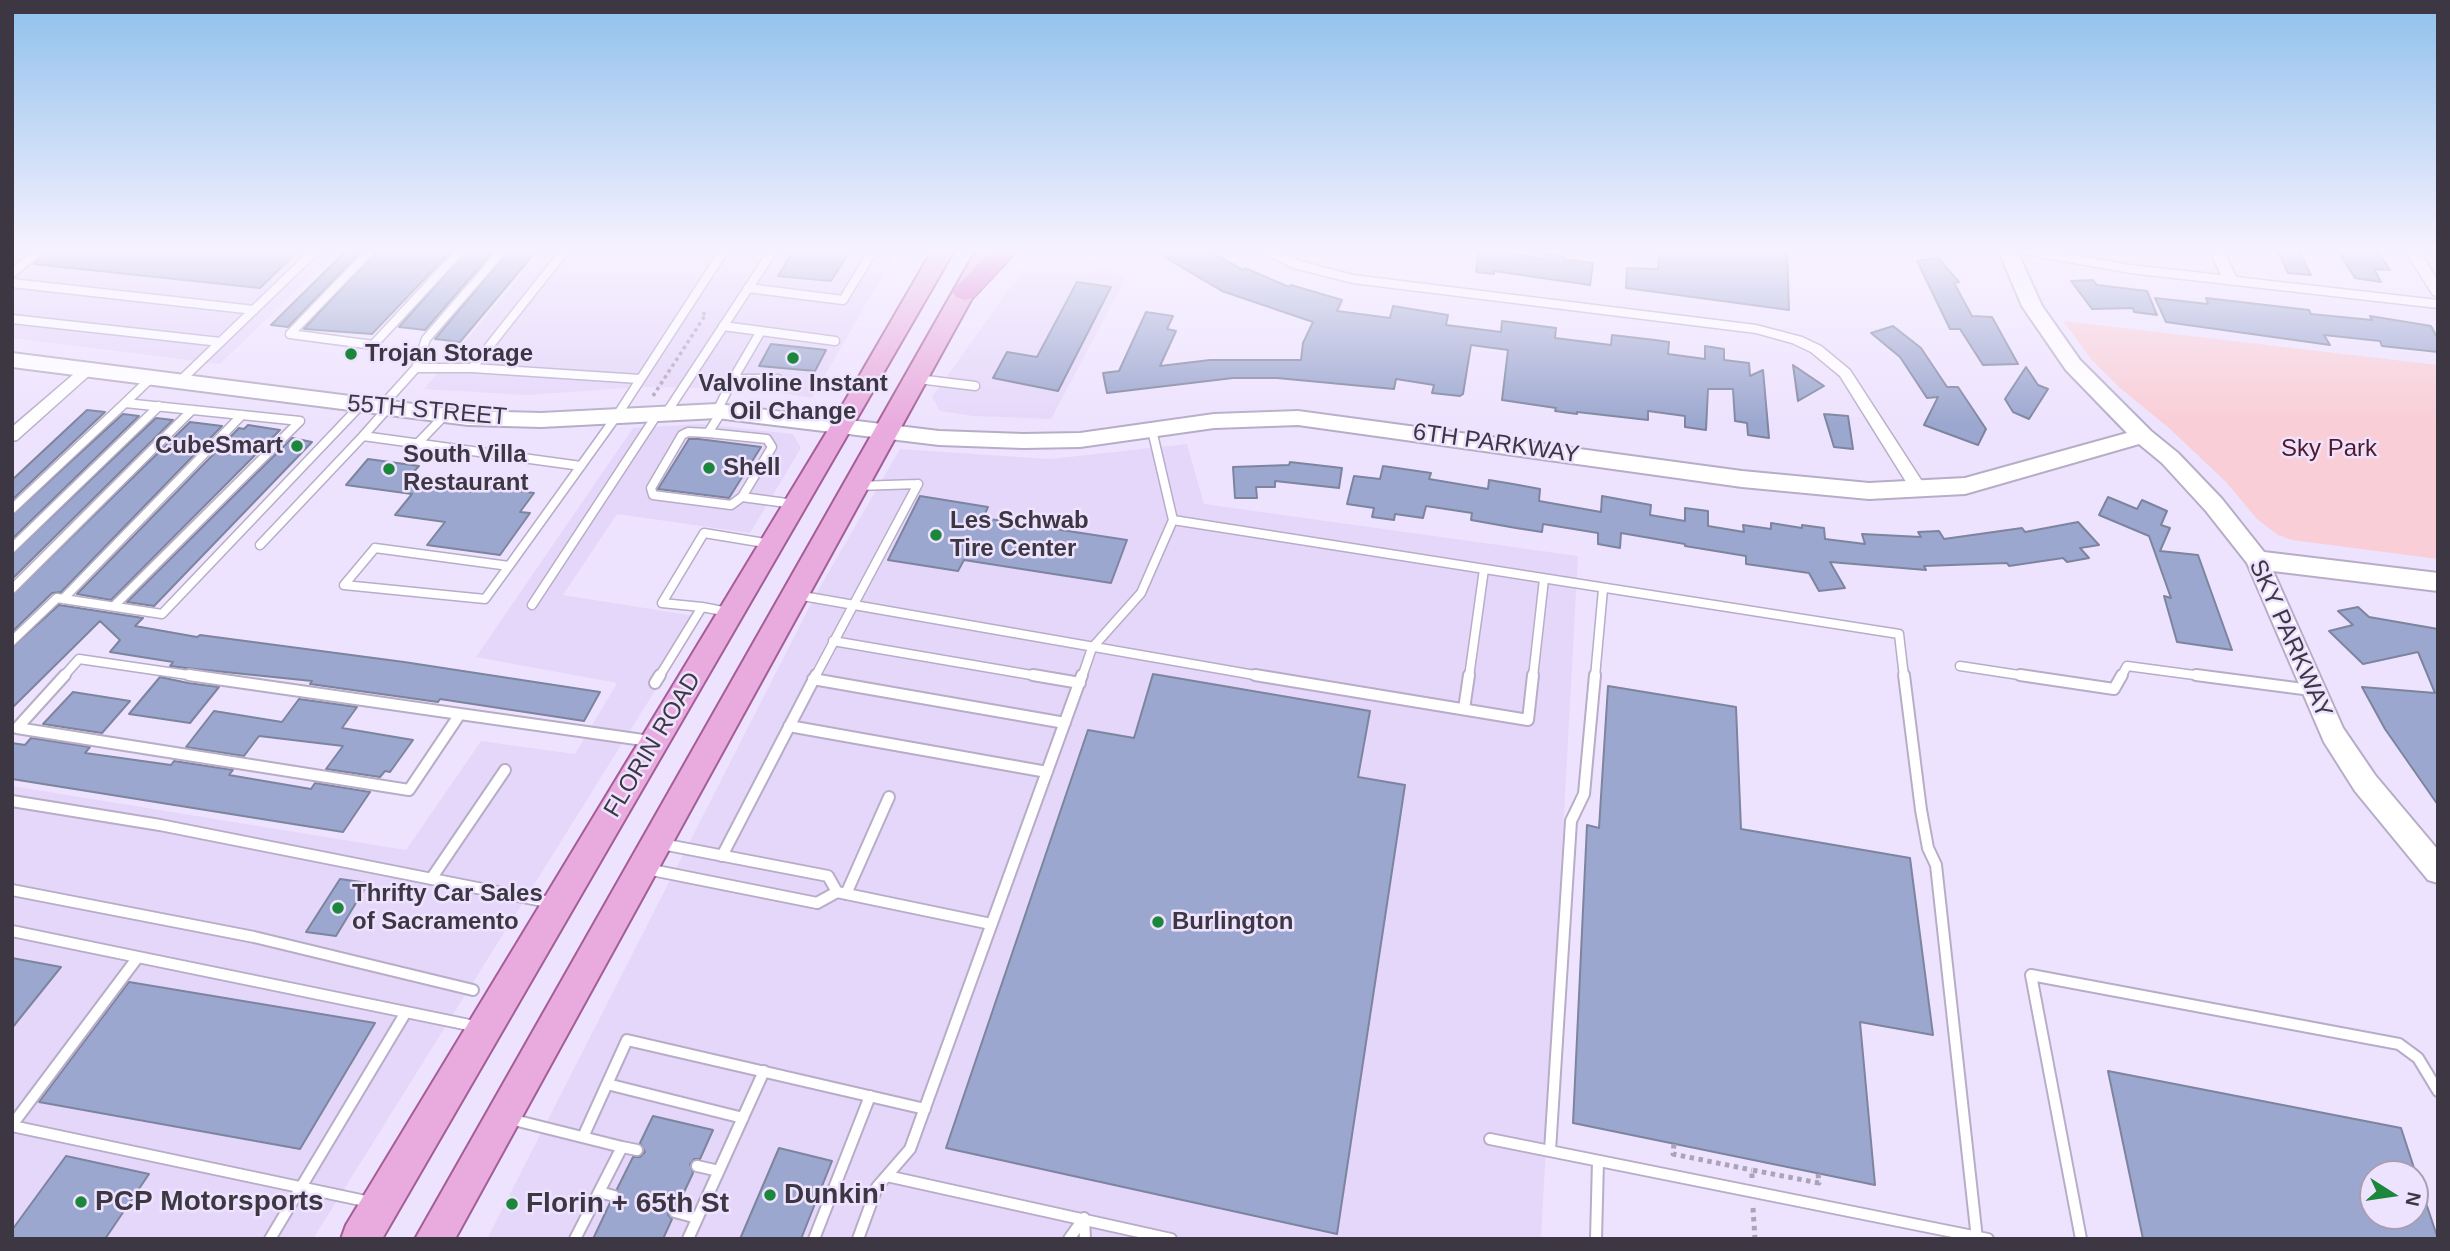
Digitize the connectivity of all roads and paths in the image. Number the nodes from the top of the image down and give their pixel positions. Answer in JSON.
{"nodes":[{"id":1,"x":231,"y":307,"type":"edge"},
{"id":2,"x":257,"y":307,"type":"edge"},
{"id":3,"x":316,"y":307,"type":"edge"},
{"id":4,"x":408,"y":307,"type":"edge"},
{"id":5,"x":453,"y":307,"type":"edge"},
{"id":6,"x":520,"y":307,"type":"edge"},
{"id":7,"x":687,"y":307,"type":"edge"},
{"id":8,"x":735,"y":307,"type":"edge"},
{"id":9,"x":910,"y":307,"type":"edge"},
{"id":10,"x":957,"y":307,"type":"edge"},
{"id":11,"x":1577,"y":307,"type":"edge"},
{"id":12,"x":2033,"y":307,"type":"edge"},
{"id":13,"x":254,"y":310,"type":"junction"},
{"id":14,"x":12,"y":319,"type":"edge"},
{"id":15,"x":723,"y":326,"type":"junction"},
{"id":16,"x":761,"y":331,"type":"junction"},
{"id":17,"x":835,"y":341,"type":"dead end"},
{"id":18,"x":220,"y":342,"type":"junction"},
{"id":19,"x":12,"y":360,"type":"edge"},
{"id":20,"x":472,"y":368,"type":"junction"},
{"id":21,"x":416,"y":369,"type":"junction"},
{"id":22,"x":87,"y":370,"type":"junction"},
{"id":23,"x":151,"y":378,"type":"junction"},
{"id":24,"x":640,"y":379,"type":"junction"},
{"id":25,"x":733,"y":379,"type":"junction"},
{"id":26,"x":778,"y":379,"type":"dead end"},
{"id":27,"x":917,"y":379,"type":"junction"},
{"id":28,"x":179,"y":382,"type":"junction"},
{"id":29,"x":975,"y":386,"type":"dead end"},
{"id":30,"x":125,"y":402,"type":"junction"},
{"id":31,"x":159,"y":406,"type":"junction"},
{"id":32,"x":376,"y":408,"type":"junction"},
{"id":33,"x":192,"y":410,"type":"junction"},
{"id":34,"x":720,"y":411,"type":"junction"},
{"id":35,"x":663,"y":413,"type":"junction"},
{"id":36,"x":242,"y":415,"type":"junction"},
{"id":37,"x":444,"y":416,"type":"junction"},
{"id":38,"x":616,"y":417,"type":"junction"},
{"id":39,"x":843,"y":425,"type":"junction"},
{"id":40,"x":1152,"y":430,"type":"junction"},
{"id":41,"x":887,"y":432,"type":"junction"},
{"id":42,"x":708,"y":433,"type":"junction"},
{"id":43,"x":12,"y":436,"type":"edge"},
{"id":44,"x":363,"y":436,"type":"junction"},
{"id":45,"x":2143,"y":436,"type":"junction"},
{"id":46,"x":418,"y":443,"type":"junction"},
{"id":47,"x":581,"y":466,"type":"junction"},
{"id":48,"x":856,"y":486,"type":"junction"},
{"id":49,"x":1919,"y":489,"type":"junction"},
{"id":50,"x":742,"y":497,"type":"junction"},
{"id":51,"x":796,"y":504,"type":"junction"},
{"id":52,"x":12,"y":509,"type":"edge"},
{"id":53,"x":1173,"y":520,"type":"junction"},
{"id":54,"x":773,"y":544,"type":"junction"},
{"id":55,"x":260,"y":545,"type":"dead end"},
{"id":56,"x":12,"y":548,"type":"edge"},
{"id":57,"x":2257,"y":560,"type":"junction"},
{"id":58,"x":509,"y":566,"type":"junction"},
{"id":59,"x":1484,"y":569,"type":"junction"},
{"id":60,"x":1544,"y":579,"type":"junction"},
{"id":61,"x":2438,"y":582,"type":"edge"},
{"id":62,"x":12,"y":589,"type":"edge"},
{"id":63,"x":1602,"y":589,"type":"junction"},
{"id":64,"x":796,"y":594,"type":"junction"},
{"id":65,"x":63,"y":599,"type":"junction"},
{"id":66,"x":532,"y":605,"type":"dead end"},
{"id":67,"x":852,"y":605,"type":"junction"},
{"id":68,"x":114,"y":606,"type":"junction"},
{"id":69,"x":702,"y":607,"type":"junction"},
{"id":70,"x":732,"y":612,"type":"junction"},
{"id":71,"x":12,"y":641,"type":"edge"},
{"id":72,"x":834,"y":641,"type":"junction"},
{"id":73,"x":1092,"y":648,"type":"junction"},
{"id":74,"x":1960,"y":666,"type":"dead end"},
{"id":75,"x":814,"y":679,"type":"junction"},
{"id":76,"x":655,"y":683,"type":"dead end"},
{"id":77,"x":1080,"y":683,"type":"junction"},
{"id":78,"x":2313,"y":690,"type":"junction"},
{"id":79,"x":1465,"y":709,"type":"junction"},
{"id":80,"x":460,"y":714,"type":"junction"},
{"id":81,"x":1065,"y":723,"type":"junction"},
{"id":82,"x":789,"y":726,"type":"junction"},
{"id":83,"x":655,"y":742,"type":"junction"},
{"id":84,"x":505,"y":769,"type":"dead end"},
{"id":85,"x":1047,"y":772,"type":"junction"},
{"id":86,"x":889,"y":797,"type":"dead end"},
{"id":87,"x":12,"y":801,"type":"edge"},
{"id":88,"x":649,"y":855,"type":"junction"},
{"id":89,"x":722,"y":856,"type":"junction"},
{"id":90,"x":2438,"y":872,"type":"edge"},
{"id":91,"x":431,"y":879,"type":"junction"},
{"id":92,"x":12,"y":890,"type":"edge"},
{"id":93,"x":842,"y":893,"type":"junction"},
{"id":94,"x":559,"y":904,"type":"junction"},
{"id":95,"x":991,"y":924,"type":"junction"},
{"id":96,"x":12,"y":931,"type":"edge"},
{"id":97,"x":138,"y":957,"type":"junction"},
{"id":98,"x":472,"y":990,"type":"dead end"},
{"id":99,"x":406,"y":1012,"type":"junction"},
{"id":100,"x":485,"y":1029,"type":"junction"},
{"id":101,"x":764,"y":1071,"type":"junction"},
{"id":102,"x":607,"y":1084,"type":"junction"},
{"id":103,"x":2438,"y":1091,"type":"edge"},
{"id":104,"x":870,"y":1096,"type":"junction"},
{"id":105,"x":925,"y":1109,"type":"junction"},
{"id":106,"x":502,"y":1117,"type":"junction"},
{"id":107,"x":743,"y":1118,"type":"junction"},
{"id":108,"x":12,"y":1126,"type":"edge"},
{"id":109,"x":583,"y":1137,"type":"junction"},
{"id":110,"x":1490,"y":1139,"type":"dead end"},
{"id":111,"x":1674,"y":1144,"type":"dead end"},
{"id":112,"x":622,"y":1147,"type":"junction"},
{"id":113,"x":637,"y":1150,"type":"dead end"},
{"id":114,"x":1550,"y":1151,"type":"junction"},
{"id":115,"x":1598,"y":1161,"type":"junction"},
{"id":116,"x":697,"y":1166,"type":"dead end"},
{"id":117,"x":1752,"y":1170,"type":"dead end"},
{"id":118,"x":719,"y":1171,"type":"junction"},
{"id":119,"x":887,"y":1176,"type":"junction"},
{"id":120,"x":302,"y":1188,"type":"junction"},
{"id":121,"x":599,"y":1192,"type":"junction"},
{"id":122,"x":614,"y":1196,"type":"dead end"},
{"id":123,"x":380,"y":1204,"type":"junction"},
{"id":124,"x":675,"y":1212,"type":"dead end"},
{"id":125,"x":697,"y":1218,"type":"junction"},
{"id":126,"x":1084,"y":1218,"type":"junction"},
{"id":127,"x":1980,"y":1238,"type":"edge"},
{"id":128,"x":270,"y":1239,"type":"edge"},
{"id":129,"x":360,"y":1239,"type":"edge"},
{"id":130,"x":434,"y":1239,"type":"edge"},
{"id":131,"x":575,"y":1239,"type":"edge"},
{"id":132,"x":688,"y":1239,"type":"edge"},
{"id":133,"x":814,"y":1239,"type":"edge"},
{"id":134,"x":858,"y":1239,"type":"edge"},
{"id":135,"x":1069,"y":1239,"type":"edge"},
{"id":136,"x":1085,"y":1239,"type":"edge"},
{"id":137,"x":1171,"y":1239,"type":"edge"},
{"id":138,"x":1596,"y":1239,"type":"edge"},
{"id":139,"x":2081,"y":1239,"type":"edge"}],
"edges":[{"from":1,"to":13,"type":"lane"},
{"from":2,"to":13,"type":"lane"},
{"from":3,"to":4,"type":"lane"},
{"from":5,"to":21,"type":"lane"},
{"from":6,"to":20,"type":"lane"},
{"from":7,"to":24,"type":"lane"},
{"from":8,"to":15,"type":"lane"},
{"from":9,"to":39,"type":"main road","name":"FLORIN ROAD"},
{"from":10,"to":27,"type":"main road","name":"FLORIN ROAD"},
{"from":11,"to":49,"type":"street"},
{"from":12,"to":45,"type":"street","name":"SKY PARKWAY"},
{"from":13,"to":18,"type":"lane"},
{"from":14,"to":18,"type":"lane"},
{"from":15,"to":16,"type":"lane"},
{"from":15,"to":35,"type":"lane"},
{"from":16,"to":17,"type":"lane"},
{"from":16,"to":25,"type":"lane"},
{"from":18,"to":28,"type":"lane"},
{"from":19,"to":22,"type":"street","name":"55TH STREET"},
{"from":20,"to":21,"type":"lane"},
{"from":20,"to":24,"type":"lane"},
{"from":21,"to":32,"type":"lane"},
{"from":22,"to":23,"type":"street","name":"55TH STREET"},
{"from":22,"to":43,"type":"street"},
{"from":23,"to":28,"type":"street","name":"55TH STREET"},
{"from":23,"to":30,"type":"lane"},
{"from":24,"to":38,"type":"lane"},
{"from":25,"to":26,"type":"lane"},
{"from":25,"to":34,"type":"lane"},
{"from":27,"to":29,"type":"lane"},
{"from":27,"to":41,"type":"main road","name":"FLORIN ROAD"},
{"from":28,"to":32,"type":"street","name":"55TH STREET"},
{"from":30,"to":31,"type":"lane"},
{"from":30,"to":52,"type":"lane"},
{"from":31,"to":33,"type":"lane"},
{"from":31,"to":56,"type":"lane"},
{"from":32,"to":37,"type":"street","name":"55TH STREET"},
{"from":32,"to":44,"type":"lane"},
{"from":32,"to":68,"type":"lane"},
{"from":33,"to":36,"type":"lane"},
{"from":33,"to":62,"type":"lane"},
{"from":34,"to":35,"type":"street","name":"55TH STREET"},
{"from":34,"to":39,"type":"street","name":"55TH STREET"},
{"from":34,"to":42,"type":"lane"},
{"from":35,"to":38,"type":"street","name":"55TH STREET"},
{"from":35,"to":66,"type":"lane"},
{"from":36,"to":65,"type":"lane"},
{"from":36,"to":68,"type":"lane"},
{"from":37,"to":38,"type":"street","name":"55TH STREET"},
{"from":37,"to":46,"type":"lane"},
{"from":38,"to":47,"type":"lane"},
{"from":39,"to":41,"type":"street","name":"6TH PARKWAY"},
{"from":39,"to":51,"type":"main road","name":"FLORIN ROAD"},
{"from":40,"to":41,"type":"street","name":"6TH PARKWAY"},
{"from":40,"to":49,"type":"street","name":"6TH PARKWAY"},
{"from":40,"to":53,"type":"lane"},
{"from":41,"to":48,"type":"main road","name":"FLORIN ROAD"},
{"from":42,"to":50,"type":"lane"},
{"from":42,"to":50,"type":"lane"},
{"from":44,"to":46,"type":"lane"},
{"from":44,"to":55,"type":"lane"},
{"from":45,"to":49,"type":"street","name":"6TH PARKWAY"},
{"from":45,"to":57,"type":"street","name":"SKY PARKWAY"},
{"from":46,"to":47,"type":"lane"},
{"from":47,"to":58,"type":"lane"},
{"from":48,"to":64,"type":"main road","name":"FLORIN ROAD"},
{"from":48,"to":67,"type":"lane"},
{"from":50,"to":51,"type":"lane"},
{"from":51,"to":54,"type":"main road","name":"FLORIN ROAD"},
{"from":53,"to":59,"type":"lane"},
{"from":53,"to":73,"type":"lane"},
{"from":54,"to":69,"type":"lane"},
{"from":54,"to":70,"type":"main road","name":"FLORIN ROAD"},
{"from":57,"to":61,"type":"street"},
{"from":57,"to":78,"type":"street","name":"SKY PARKWAY"},
{"from":58,"to":58,"type":"lane"},
{"from":59,"to":60,"type":"lane"},
{"from":59,"to":79,"type":"lane"},
{"from":60,"to":63,"type":"lane"},
{"from":60,"to":79,"type":"lane"},
{"from":63,"to":114,"type":"lane"},
{"from":63,"to":127,"type":"lane"},
{"from":64,"to":67,"type":"lane"},
{"from":64,"to":88,"type":"main road","name":"FLORIN ROAD"},
{"from":65,"to":68,"type":"lane"},
{"from":65,"to":71,"type":"lane"},
{"from":67,"to":72,"type":"lane"},
{"from":67,"to":73,"type":"lane"},
{"from":69,"to":70,"type":"lane"},
{"from":69,"to":76,"type":"lane"},
{"from":70,"to":83,"type":"main road","name":"FLORIN ROAD"},
{"from":72,"to":75,"type":"lane"},
{"from":72,"to":77,"type":"lane"},
{"from":73,"to":77,"type":"lane"},
{"from":73,"to":79,"type":"lane"},
{"from":74,"to":78,"type":"lane"},
{"from":75,"to":81,"type":"lane"},
{"from":75,"to":82,"type":"lane"},
{"from":77,"to":81,"type":"lane"},
{"from":78,"to":90,"type":"street","name":"SKY PARKWAY"},
{"from":80,"to":80,"type":"lane"},
{"from":80,"to":83,"type":"lane"},
{"from":81,"to":85,"type":"lane"},
{"from":82,"to":85,"type":"lane"},
{"from":82,"to":89,"type":"lane"},
{"from":83,"to":94,"type":"main road","name":"FLORIN ROAD"},
{"from":84,"to":91,"type":"lane"},
{"from":85,"to":95,"type":"lane"},
{"from":86,"to":93,"type":"lane"},
{"from":87,"to":91,"type":"lane"},
{"from":88,"to":89,"type":"lane"},
{"from":88,"to":93,"type":"lane"},
{"from":88,"to":106,"type":"main road","name":"FLORIN ROAD"},
{"from":89,"to":93,"type":"lane"},
{"from":91,"to":94,"type":"lane"},
{"from":92,"to":98,"type":"lane"},
{"from":93,"to":95,"type":"lane"},
{"from":94,"to":100,"type":"main road","name":"FLORIN ROAD"},
{"from":95,"to":105,"type":"lane"},
{"from":96,"to":97,"type":"lane"},
{"from":97,"to":99,"type":"lane"},
{"from":97,"to":108,"type":"lane"},
{"from":99,"to":100,"type":"lane"},
{"from":99,"to":120,"type":"lane"},
{"from":100,"to":123,"type":"main road","name":"FLORIN ROAD"},
{"from":101,"to":102,"type":"lane"},
{"from":101,"to":104,"type":"lane"},
{"from":101,"to":107,"type":"lane"},
{"from":102,"to":107,"type":"lane"},
{"from":102,"to":109,"type":"lane"},
{"from":103,"to":139,"type":"lane"},
{"from":104,"to":105,"type":"lane"},
{"from":104,"to":133,"type":"lane"},
{"from":105,"to":119,"type":"lane"},
{"from":106,"to":109,"type":"lane"},
{"from":106,"to":130,"type":"main road","name":"FLORIN ROAD"},
{"from":107,"to":118,"type":"lane"},
{"from":108,"to":120,"type":"lane"},
{"from":109,"to":112,"type":"lane"},
{"from":110,"to":114,"type":"lane"},
{"from":111,"to":117,"type":"path"},
{"from":112,"to":113,"type":"lane"},
{"from":112,"to":121,"type":"lane"},
{"from":114,"to":115,"type":"lane"},
{"from":115,"to":127,"type":"lane"},
{"from":115,"to":138,"type":"lane"},
{"from":116,"to":118,"type":"lane"},
{"from":118,"to":125,"type":"lane"},
{"from":119,"to":126,"type":"lane"},
{"from":119,"to":134,"type":"lane"},
{"from":120,"to":123,"type":"lane"},
{"from":120,"to":128,"type":"lane"},
{"from":121,"to":122,"type":"lane"},
{"from":121,"to":131,"type":"lane"},
{"from":123,"to":129,"type":"main road","name":"FLORIN ROAD"},
{"from":124,"to":125,"type":"lane"},
{"from":125,"to":132,"type":"lane"},
{"from":126,"to":135,"type":"lane"},
{"from":126,"to":136,"type":"lane"},
{"from":126,"to":137,"type":"lane"}]}
